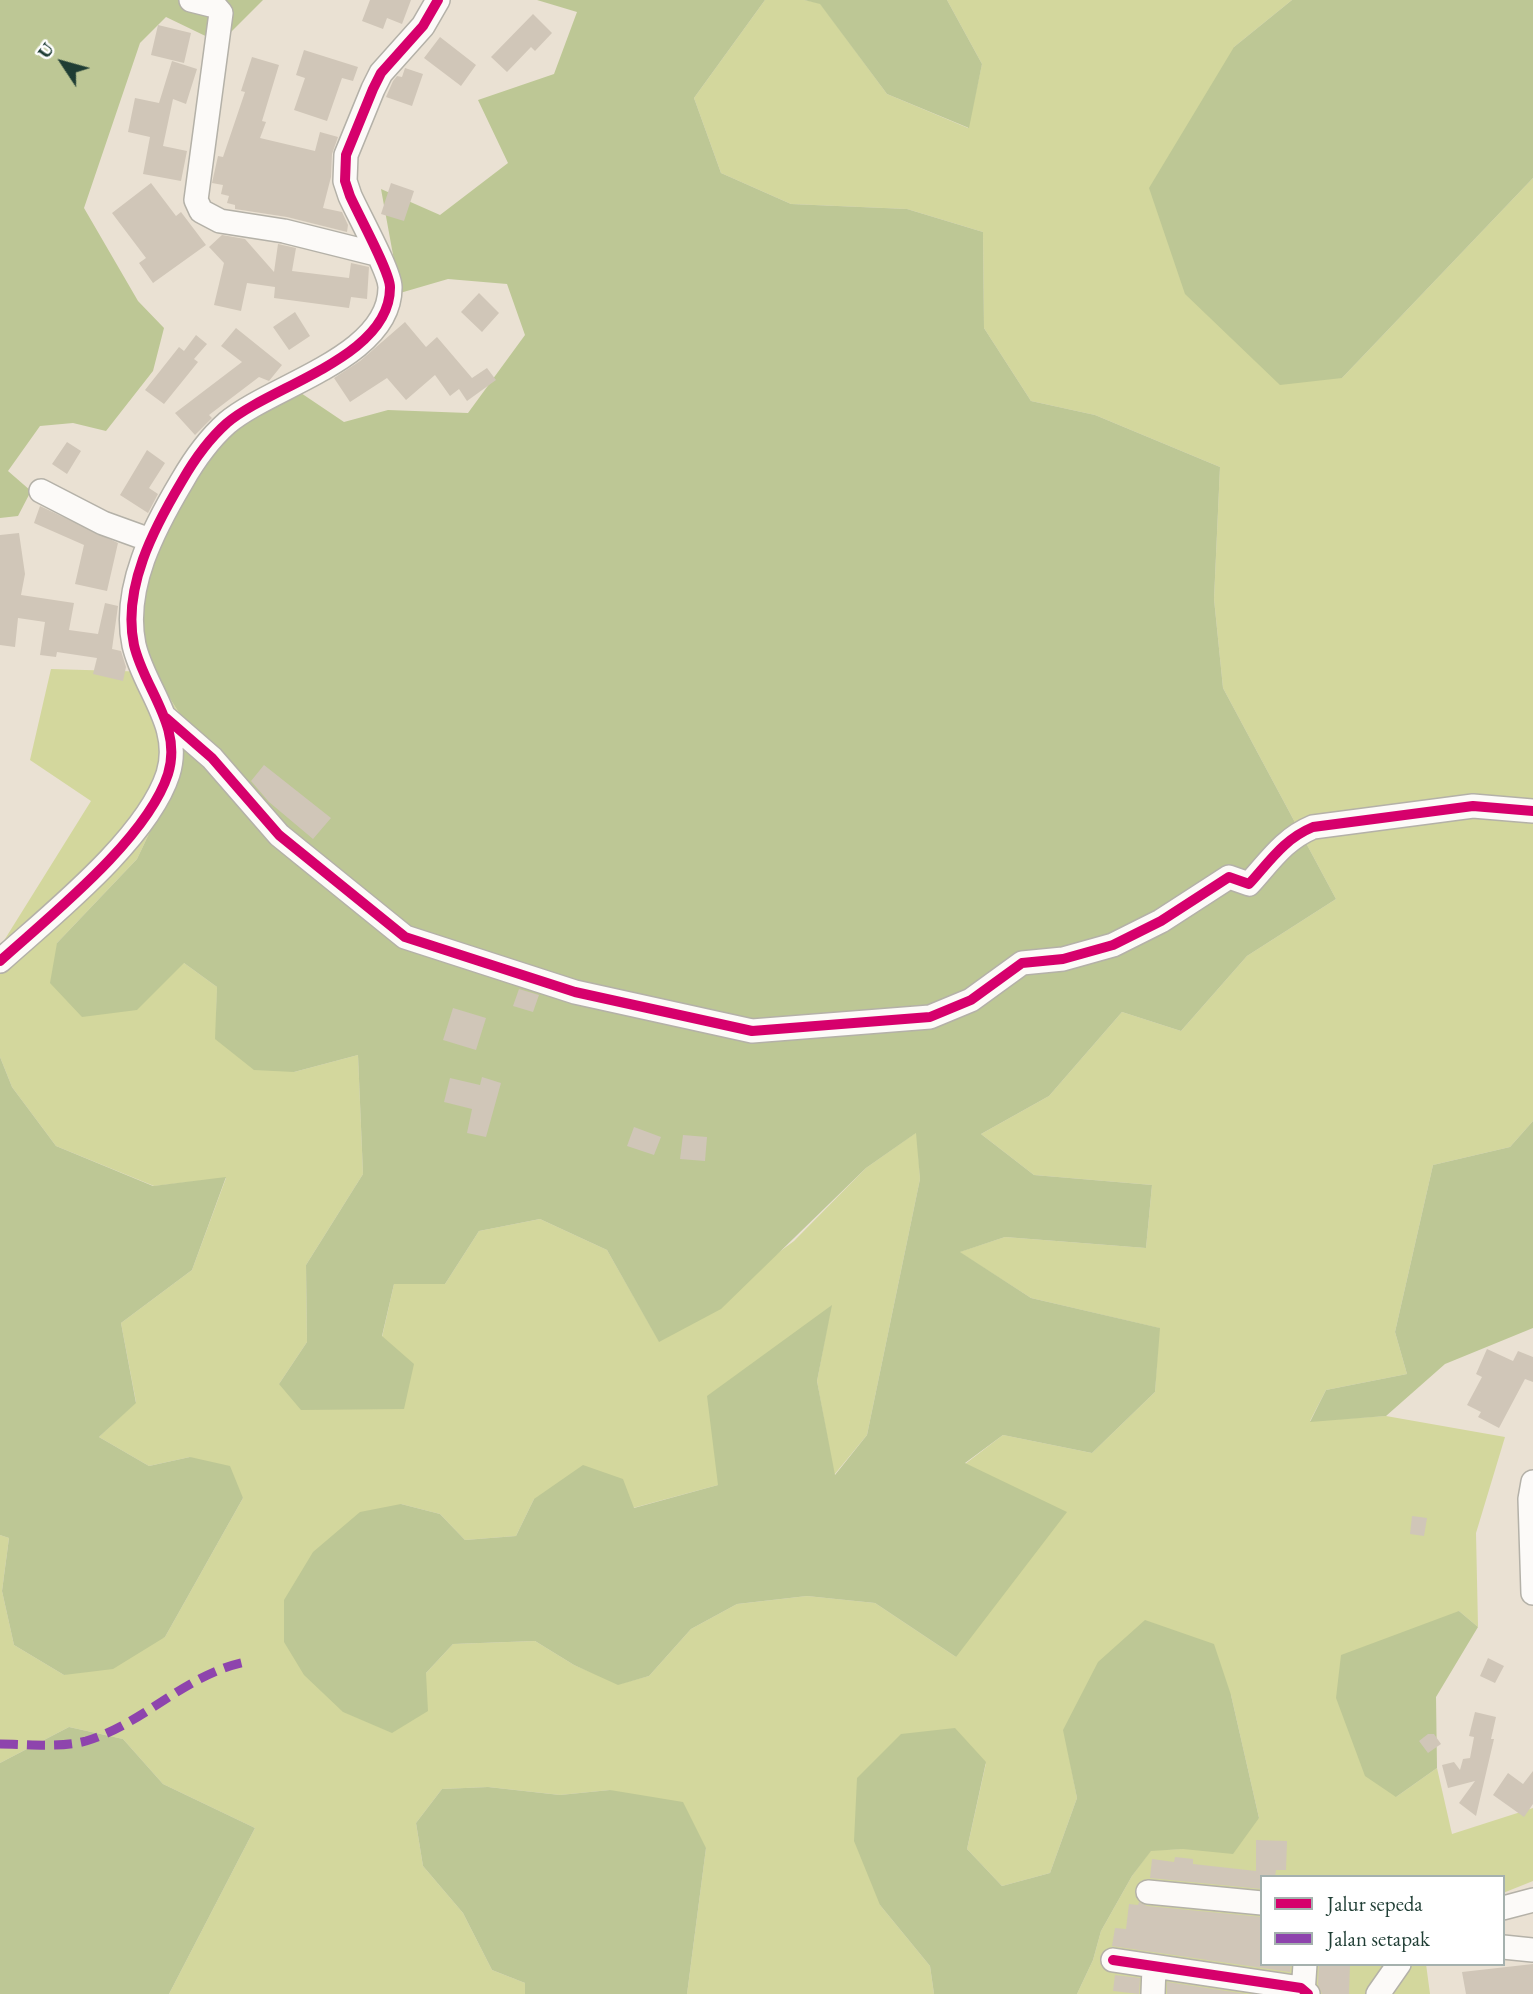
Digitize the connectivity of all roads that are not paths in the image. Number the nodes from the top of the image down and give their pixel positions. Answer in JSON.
{"nodes":[{"id":1,"x":191,"y":0,"type":"edge"},
{"id":2,"x":438,"y":0,"type":"edge"},
{"id":3,"x":376,"y":254,"type":"junction"},
{"id":4,"x":41,"y":491,"type":"dead end"},
{"id":5,"x":150,"y":540,"type":"junction"},
{"id":6,"x":166,"y":718,"type":"junction"},
{"id":7,"x":1533,"y":811,"type":"edge"},
{"id":8,"x":0,"y":961,"type":"edge"},
{"id":9,"x":1533,"y":1482,"type":"edge"},
{"id":10,"x":1533,"y":1593,"type":"edge"},
{"id":11,"x":1148,"y":1892,"type":"dead end"},
{"id":12,"x":1533,"y":1900,"type":"edge"},
{"id":13,"x":1260,"y":1903,"type":"edge"},
{"id":14,"x":1505,"y":1907,"type":"edge"},
{"id":15,"x":1505,"y":1947,"type":"edge"},
{"id":16,"x":1533,"y":1950,"type":"edge"},
{"id":17,"x":1113,"y":1960,"type":"dead end"},
{"id":18,"x":1305,"y":1966,"type":"edge"},
{"id":19,"x":1398,"y":1966,"type":"edge"},
{"id":20,"x":1154,"y":1967,"type":"junction"},
{"id":21,"x":1304,"y":1992,"type":"edge"},
{"id":22,"x":1153,"y":1994,"type":"edge"},
{"id":23,"x":1378,"y":1994,"type":"edge"}],
"edges":[{"from":1,"to":3,"type":"street"},
{"from":2,"to":3,"type":"street"},
{"from":3,"to":5,"type":"street"},
{"from":4,"to":5,"type":"street"},
{"from":5,"to":6,"type":"street"},
{"from":6,"to":7,"type":"street"},
{"from":6,"to":8,"type":"street"},
{"from":9,"to":10,"type":"street"},
{"from":11,"to":13,"type":"street"},
{"from":12,"to":14,"type":"street"},
{"from":15,"to":16,"type":"street"},
{"from":17,"to":20,"type":"street"},
{"from":18,"to":21,"type":"street"},
{"from":19,"to":23,"type":"street"},
{"from":20,"to":21,"type":"street"},
{"from":20,"to":22,"type":"street"}]}
